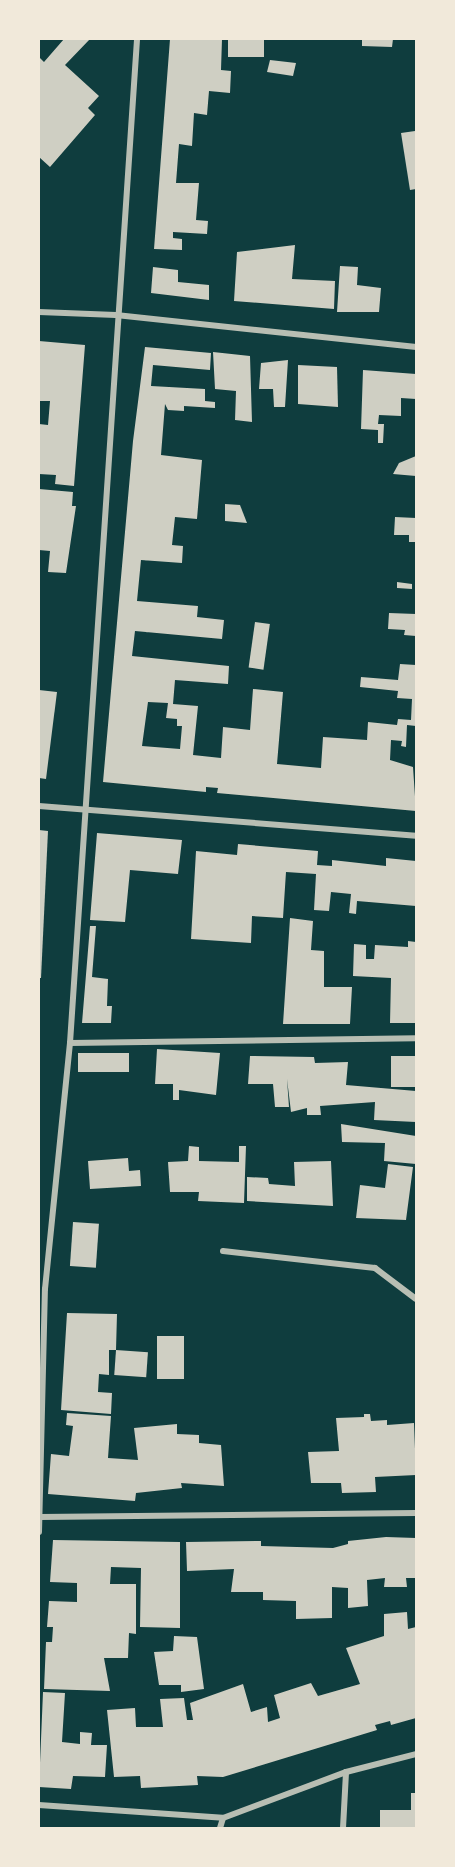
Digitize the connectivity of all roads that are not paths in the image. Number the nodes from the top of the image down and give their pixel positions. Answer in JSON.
{"nodes":[{"id":1,"x":137,"y":39,"type":"edge"},
{"id":2,"x":39,"y":312,"type":"edge"},
{"id":3,"x":116,"y":315,"type":"junction"},
{"id":4,"x":416,"y":347,"type":"edge"},
{"id":5,"x":39,"y":807,"type":"edge"},
{"id":6,"x":85,"y":810,"type":"junction"},
{"id":7,"x":416,"y":836,"type":"edge"},
{"id":8,"x":416,"y":1038,"type":"edge"},
{"id":9,"x":70,"y":1043,"type":"junction"},
{"id":10,"x":223,"y":1251,"type":"dead end"},
{"id":11,"x":42,"y":1288,"type":"edge"},
{"id":12,"x":416,"y":1299,"type":"edge"},
{"id":13,"x":416,"y":1513,"type":"edge"},
{"id":14,"x":40,"y":1517,"type":"edge"},
{"id":15,"x":39,"y":1532,"type":"edge"},
{"id":16,"x":416,"y":1754,"type":"edge"},
{"id":17,"x":345,"y":1772,"type":"junction"},
{"id":18,"x":39,"y":1805,"type":"edge"},
{"id":19,"x":223,"y":1818,"type":"junction"},
{"id":20,"x":220,"y":1828,"type":"edge"},
{"id":21,"x":343,"y":1828,"type":"edge"}],
"edges":[{"from":1,"to":3,"type":"street"},
{"from":2,"to":3,"type":"street"},
{"from":3,"to":4,"type":"street"},
{"from":3,"to":6,"type":"street"},
{"from":5,"to":6,"type":"street"},
{"from":6,"to":7,"type":"street"},
{"from":6,"to":9,"type":"street"},
{"from":8,"to":9,"type":"street"},
{"from":9,"to":11,"type":"street"},
{"from":10,"to":12,"type":"street"},
{"from":11,"to":14,"type":"street"},
{"from":13,"to":14,"type":"street"},
{"from":14,"to":15,"type":"street"},
{"from":16,"to":17,"type":"street"},
{"from":17,"to":19,"type":"street"},
{"from":17,"to":21,"type":"street"},
{"from":18,"to":19,"type":"street"},
{"from":19,"to":20,"type":"street"}]}
